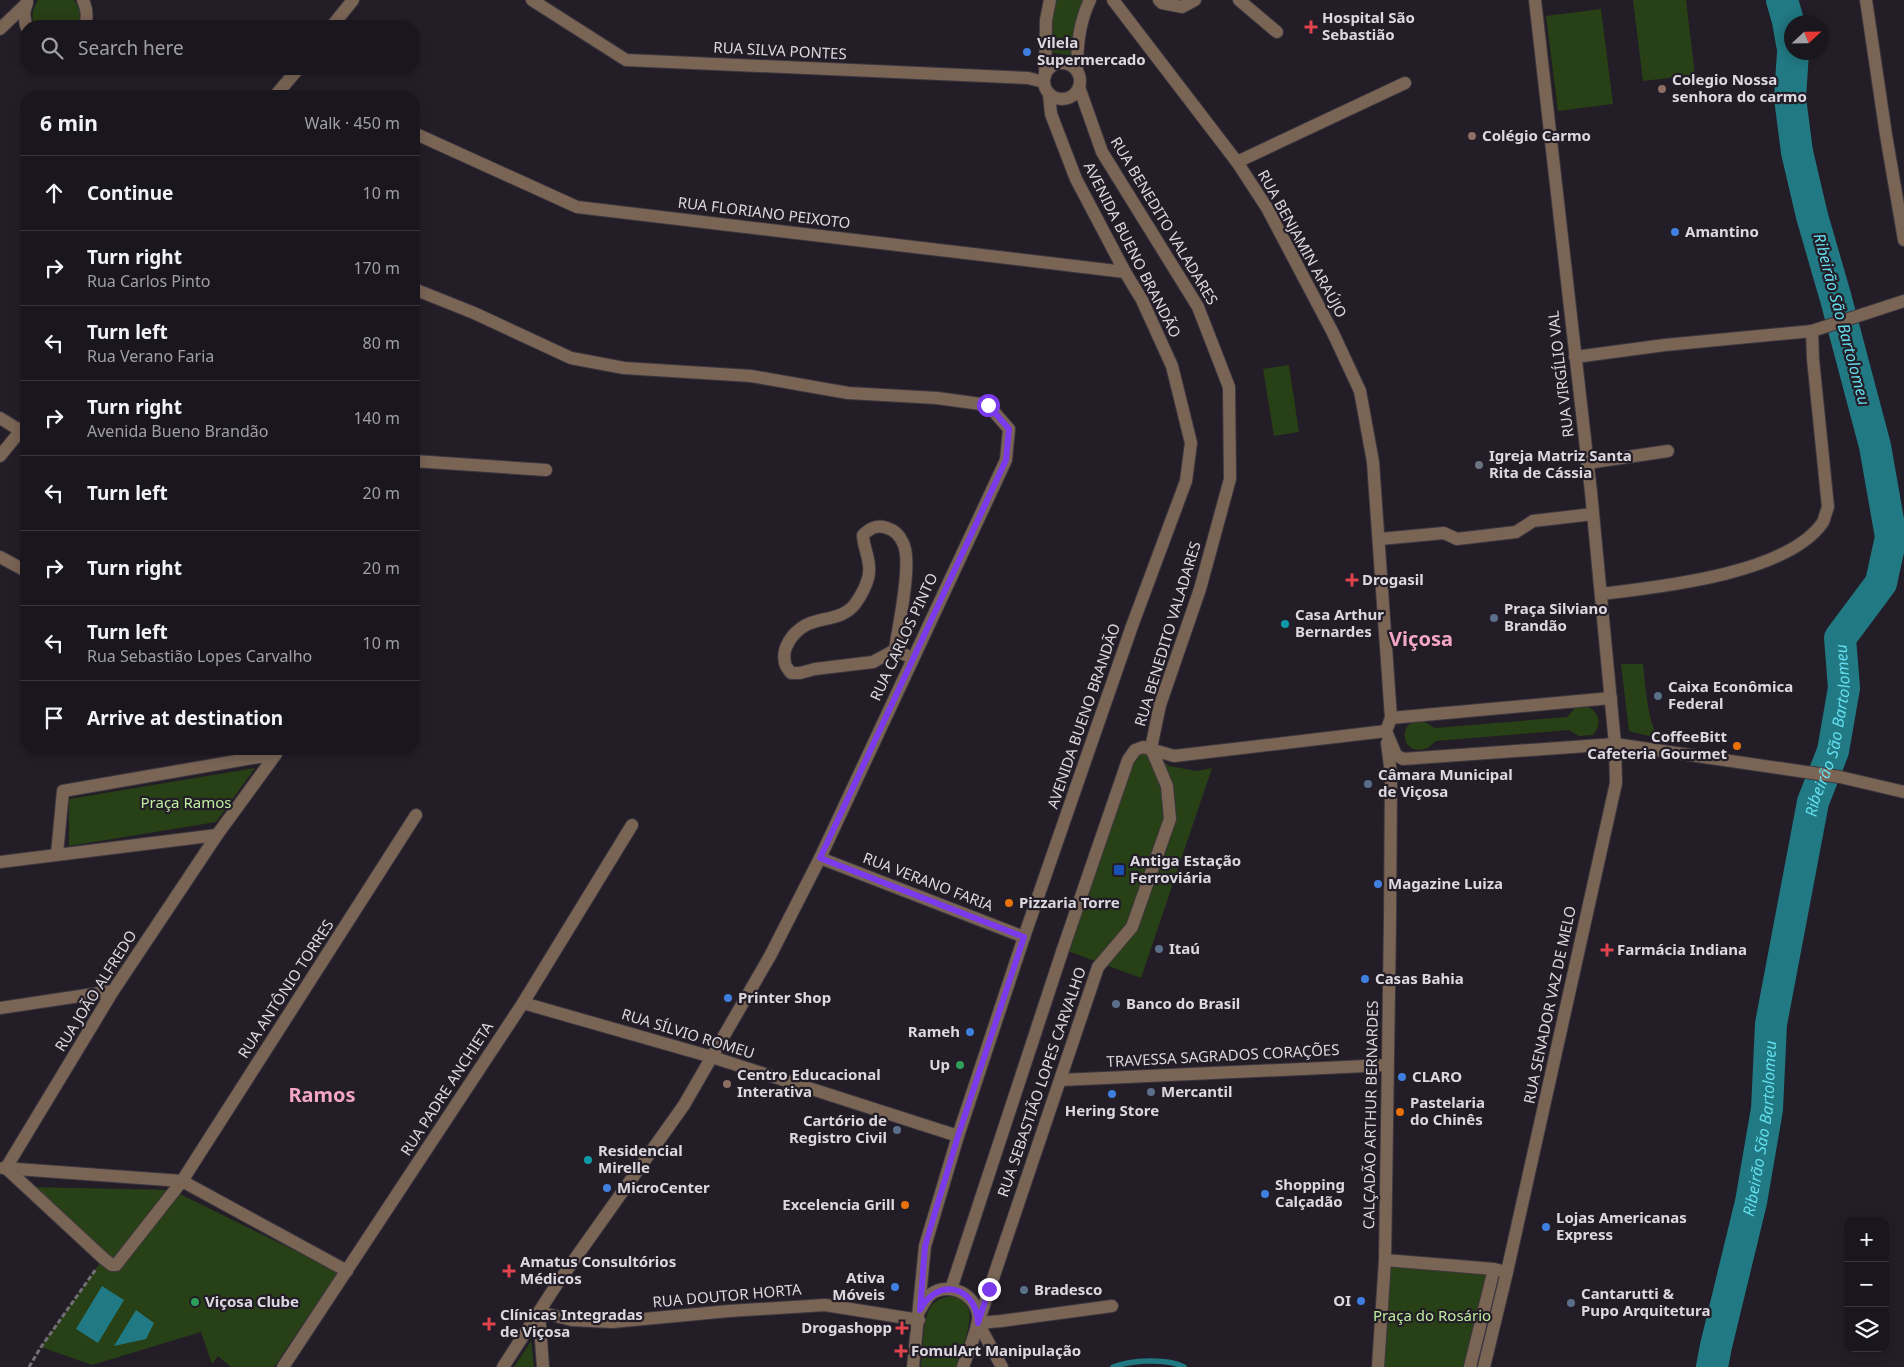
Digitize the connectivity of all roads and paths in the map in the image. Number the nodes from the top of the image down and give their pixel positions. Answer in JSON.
{"nodes":[{"id":1,"x":83,"y":0,"type":"edge"},
{"id":2,"x":353,"y":0,"type":"edge"},
{"id":3,"x":532,"y":0,"type":"edge"},
{"id":4,"x":1050,"y":0,"type":"edge"},
{"id":5,"x":1090,"y":0,"type":"edge"},
{"id":6,"x":1113,"y":0,"type":"edge"},
{"id":7,"x":1159,"y":0,"type":"edge"},
{"id":8,"x":1195,"y":0,"type":"edge"},
{"id":9,"x":1239,"y":0,"type":"edge"},
{"id":10,"x":1535,"y":0,"type":"edge"},
{"id":11,"x":1866,"y":0,"type":"edge"},
{"id":12,"x":28,"y":1,"type":"edge"},
{"id":13,"x":25,"y":20,"type":"edge"},
{"id":14,"x":86,"y":20,"type":"edge"},
{"id":15,"x":337,"y":20,"type":"edge"},
{"id":16,"x":0,"y":30,"type":"edge"},
{"id":17,"x":1277,"y":32,"type":"dead end"},
{"id":18,"x":1077,"y":71,"type":"junction"},
{"id":19,"x":293,"y":75,"type":"edge"},
{"id":20,"x":1405,"y":83,"type":"dead end"},
{"id":21,"x":1046,"y":84,"type":"junction"},
{"id":22,"x":1079,"y":88,"type":"junction"},
{"id":23,"x":280,"y":90,"type":"edge"},
{"id":24,"x":420,"y":136,"type":"edge"},
{"id":25,"x":1238,"y":162,"type":"junction"},
{"id":26,"x":1904,"y":240,"type":"edge"},
{"id":27,"x":1125,"y":272,"type":"junction"},
{"id":28,"x":420,"y":291,"type":"edge"},
{"id":29,"x":1904,"y":301,"type":"edge"},
{"id":30,"x":1812,"y":331,"type":"junction"},
{"id":31,"x":1575,"y":357,"type":"junction"},
{"id":32,"x":0,"y":418,"type":"edge"},
{"id":33,"x":20,"y":426,"type":"edge"},
{"id":34,"x":20,"y":432,"type":"edge"},
{"id":35,"x":1668,"y":451,"type":"dead end"},
{"id":36,"x":0,"y":456,"type":"edge"},
{"id":37,"x":420,"y":462,"type":"edge"},
{"id":38,"x":1587,"y":463,"type":"junction"},
{"id":39,"x":546,"y":470,"type":"dead end"},
{"id":40,"x":1593,"y":514,"type":"junction"},
{"id":41,"x":1380,"y":539,"type":"junction"},
{"id":42,"x":0,"y":557,"type":"edge"},
{"id":43,"x":20,"y":568,"type":"edge"},
{"id":44,"x":1601,"y":594,"type":"junction"},
{"id":45,"x":895,"y":650,"type":"junction"},
{"id":46,"x":912,"y":658,"type":"junction"},
{"id":47,"x":1611,"y":698,"type":"junction"},
{"id":48,"x":1391,"y":718,"type":"junction"},
{"id":49,"x":1386,"y":731,"type":"junction"},
{"id":50,"x":1615,"y":744,"type":"junction"},
{"id":51,"x":1151,"y":748,"type":"junction"},
{"id":52,"x":270,"y":755,"type":"edge"},
{"id":53,"x":275,"y":755,"type":"edge"},
{"id":54,"x":1904,"y":792,"type":"edge"},
{"id":55,"x":416,"y":815,"type":"dead end"},
{"id":56,"x":632,"y":825,"type":"dead end"},
{"id":57,"x":217,"y":835,"type":"junction"},
{"id":58,"x":58,"y":854,"type":"junction"},
{"id":59,"x":820,"y":858,"type":"junction"},
{"id":60,"x":0,"y":862,"type":"edge"},
{"id":61,"x":1024,"y":937,"type":"junction"},
{"id":62,"x":113,"y":991,"type":"junction"},
{"id":63,"x":522,"y":1003,"type":"junction"},
{"id":64,"x":0,"y":1008,"type":"edge"},
{"id":65,"x":712,"y":1057,"type":"junction"},
{"id":66,"x":1387,"y":1065,"type":"junction"},
{"id":67,"x":1061,"y":1080,"type":"junction"},
{"id":68,"x":958,"y":1136,"type":"junction"},
{"id":69,"x":3,"y":1168,"type":"edge"},
{"id":70,"x":182,"y":1181,"type":"junction"},
{"id":71,"x":103,"y":1258,"type":"junction"},
{"id":72,"x":1385,"y":1260,"type":"junction"},
{"id":73,"x":1494,"y":1269,"type":"junction"},
{"id":74,"x":347,"y":1272,"type":"junction"},
{"id":75,"x":1507,"y":1272,"type":"junction"},
{"id":76,"x":951,"y":1289,"type":"junction"},
{"id":77,"x":1112,"y":1306,"type":"dead end"},
{"id":78,"x":539,"y":1312,"type":"junction"},
{"id":79,"x":919,"y":1315,"type":"junction"},
{"id":80,"x":978,"y":1323,"type":"junction"},
{"id":81,"x":29,"y":1367,"type":"edge"},
{"id":82,"x":283,"y":1367,"type":"edge"},
{"id":83,"x":503,"y":1367,"type":"edge"},
{"id":84,"x":543,"y":1367,"type":"edge"},
{"id":85,"x":913,"y":1367,"type":"edge"},
{"id":86,"x":963,"y":1367,"type":"edge"},
{"id":87,"x":1002,"y":1367,"type":"edge"},
{"id":88,"x":1378,"y":1367,"type":"edge"},
{"id":89,"x":1470,"y":1367,"type":"edge"},
{"id":90,"x":1484,"y":1367,"type":"edge"}],
"edges":[{"from":1,"to":14,"type":"street"},
{"from":2,"to":15,"type":"street"},
{"from":3,"to":21,"type":"street","name":"RUA SILVA PONTES"},
{"from":4,"to":21,"type":"street","name":"AVENIDA BUENO BRANDÃO"},
{"from":5,"to":18,"type":"street"},
{"from":6,"to":25,"type":"street","name":"RUA BENJAMIN ARAÚJO"},
{"from":7,"to":8,"type":"street"},
{"from":9,"to":17,"type":"street"},
{"from":10,"to":31,"type":"street","name":"RUA VIRGÍLIO VAL"},
{"from":11,"to":26,"type":"street"},
{"from":12,"to":13,"type":"street"},
{"from":12,"to":16,"type":"street"},
{"from":18,"to":21,"type":"street"},
{"from":18,"to":22,"type":"street"},
{"from":19,"to":23,"type":"street"},
{"from":20,"to":25,"type":"street"},
{"from":21,"to":22,"type":"street"},
{"from":21,"to":27,"type":"street","name":"AVENIDA BUENO BRANDÃO"},
{"from":22,"to":51,"type":"street","name":"RUA BENEDITO VALADARES"},
{"from":24,"to":27,"type":"street","name":"RUA FLORIANO PEIXOTO"},
{"from":25,"to":41,"type":"street","name":"RUA BENJAMIN ARAÚJO"},
{"from":27,"to":61,"type":"street","name":"AVENIDA BUENO BRANDÃO"},
{"from":28,"to":46,"type":"street","name":"RUA CARLOS PINTO"},
{"from":29,"to":30,"type":"street"},
{"from":30,"to":31,"type":"street"},
{"from":30,"to":44,"type":"street"},
{"from":31,"to":38,"type":"street","name":"RUA VIRGÍLIO VAL"},
{"from":32,"to":33,"type":"street"},
{"from":34,"to":36,"type":"street"},
{"from":35,"to":38,"type":"street"},
{"from":37,"to":39,"type":"street"},
{"from":38,"to":40,"type":"street","name":"RUA VIRGÍLIO VAL"},
{"from":40,"to":41,"type":"street"},
{"from":40,"to":44,"type":"street","name":"RUA VIRGÍLIO VAL"},
{"from":41,"to":48,"type":"street","name":"RUA BENJAMIN ARAÚJO"},
{"from":42,"to":43,"type":"street"},
{"from":44,"to":47,"type":"street","name":"RUA VIRGÍLIO VAL"},
{"from":45,"to":45,"type":"street"},
{"from":45,"to":46,"type":"street"},
{"from":46,"to":59,"type":"street","name":"RUA CARLOS PINTO"},
{"from":47,"to":48,"type":"street"},
{"from":47,"to":50,"type":"street","name":"RUA VIRGÍLIO VAL"},
{"from":48,"to":49,"type":"street"},
{"from":49,"to":50,"type":"street"},
{"from":49,"to":51,"type":"street"},
{"from":49,"to":66,"type":"street","name":"CALÇADÃO ARTHUR BERNARDES"},
{"from":50,"to":54,"type":"street"},
{"from":50,"to":75,"type":"street","name":"RUA SENADOR VAZ DE MELO"},
{"from":51,"to":67,"type":"street","name":"RUA SEBASTIÃO LOPES CARVALHO"},
{"from":51,"to":76,"type":"street"},
{"from":52,"to":58,"type":"street","name":"RUA JOÃO ALFREDO"},
{"from":53,"to":57,"type":"street","name":"RUA JOÃO ALFREDO"},
{"from":55,"to":70,"type":"street","name":"RUA ANTÔNIO TORRES"},
{"from":56,"to":63,"type":"street","name":"RUA PADRE ANCHIETA"},
{"from":57,"to":58,"type":"street"},
{"from":57,"to":62,"type":"street","name":"RUA JOÃO ALFREDO"},
{"from":58,"to":60,"type":"street"},
{"from":59,"to":61,"type":"street","name":"RUA VERANO FARIA"},
{"from":59,"to":65,"type":"street","name":"RUA CARLOS PINTO"},
{"from":61,"to":68,"type":"street","name":"AVENIDA BUENO BRANDÃO"},
{"from":62,"to":64,"type":"street"},
{"from":62,"to":69,"type":"street","name":"RUA JOÃO ALFREDO"},
{"from":63,"to":65,"type":"street","name":"RUA SÍLVIO ROMEU"},
{"from":63,"to":74,"type":"street","name":"RUA PADRE ANCHIETA"},
{"from":65,"to":68,"type":"street","name":"RUA SÍLVIO ROMEU"},
{"from":65,"to":78,"type":"street","name":"RUA CARLOS PINTO"},
{"from":66,"to":67,"type":"street","name":"TRAVESSA SAGRADOS CORAÇÕES"},
{"from":66,"to":72,"type":"street","name":"CALÇADÃO ARTHUR BERNARDES"},
{"from":67,"to":80,"type":"street","name":"RUA SEBASTIÃO LOPES CARVALHO"},
{"from":68,"to":79,"type":"street","name":"AVENIDA BUENO BRANDÃO"},
{"from":69,"to":70,"type":"street"},
{"from":69,"to":71,"type":"street"},
{"from":70,"to":71,"type":"street","name":"RUA ANTÔNIO TORRES"},
{"from":70,"to":74,"type":"street"},
{"from":71,"to":81,"type":"path"},
{"from":72,"to":73,"type":"street"},
{"from":72,"to":88,"type":"street","name":"CALÇADÃO ARTHUR BERNARDES"},
{"from":73,"to":75,"type":"street"},
{"from":73,"to":89,"type":"street"},
{"from":74,"to":82,"type":"street","name":"RUA PADRE ANCHIETA"},
{"from":75,"to":90,"type":"street","name":"RUA SENADOR VAZ DE MELO"},
{"from":76,"to":79,"type":"street"},
{"from":76,"to":80,"type":"street"},
{"from":77,"to":80,"type":"street"},
{"from":78,"to":79,"type":"street","name":"RUA DOUTOR HORTA"},
{"from":78,"to":83,"type":"street","name":"RUA CARLOS PINTO"},
{"from":78,"to":84,"type":"street"},
{"from":79,"to":85,"type":"street","name":"AVENIDA BUENO BRANDÃO"},
{"from":80,"to":86,"type":"street","name":"RUA SEBASTIÃO LOPES CARVALHO"},
{"from":80,"to":87,"type":"street"}]}
